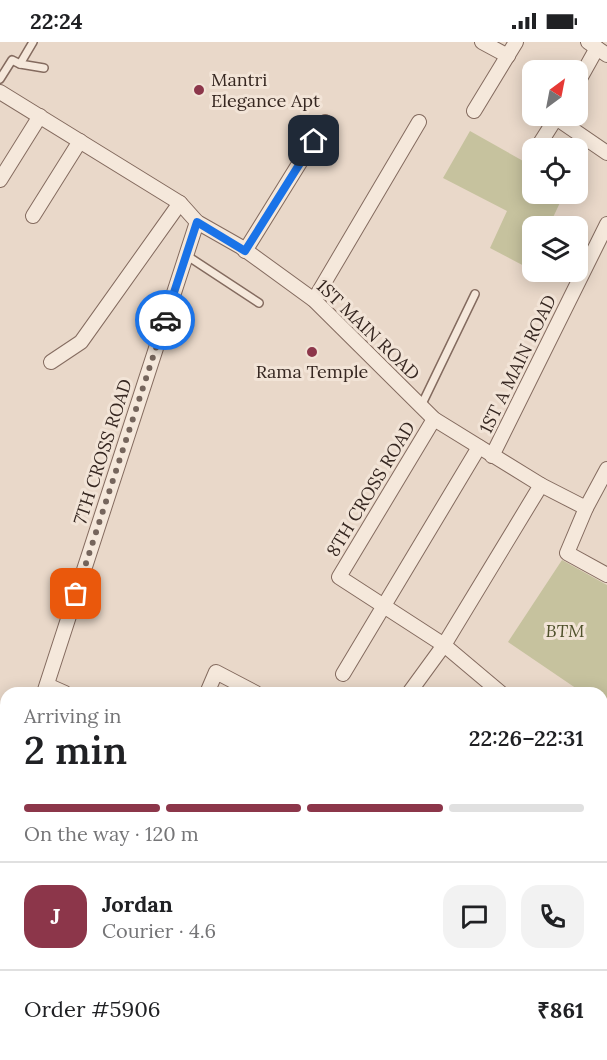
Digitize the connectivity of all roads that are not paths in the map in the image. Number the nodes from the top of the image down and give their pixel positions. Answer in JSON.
{"nodes":[{"id":1,"x":33,"y":42,"type":"edge"},
{"id":2,"x":482,"y":42,"type":"edge"},
{"id":3,"x":516,"y":42,"type":"edge"},
{"id":4,"x":597,"y":48,"type":"edge"},
{"id":5,"x":508,"y":56,"type":"junction"},
{"id":6,"x":20,"y":64,"type":"junction"},
{"id":7,"x":588,"y":64,"type":"edge"},
{"id":8,"x":44,"y":68,"type":"dead end"},
{"id":9,"x":0,"y":79,"type":"edge"},
{"id":10,"x":0,"y":92,"type":"edge"},
{"id":11,"x":474,"y":111,"type":"dead end"},
{"id":12,"x":40,"y":116,"type":"junction"},
{"id":13,"x":325,"y":122,"type":"dead end"},
{"id":14,"x":419,"y":122,"type":"dead end"},
{"id":15,"x":570,"y":126,"type":"edge"},
{"id":16,"x":80,"y":141,"type":"junction"},
{"id":17,"x":607,"y":153,"type":"edge"},
{"id":18,"x":0,"y":180,"type":"edge"},
{"id":19,"x":180,"y":204,"type":"junction"},
{"id":20,"x":33,"y":216,"type":"dead end"},
{"id":21,"x":197,"y":222,"type":"junction"},
{"id":22,"x":607,"y":224,"type":"edge"},
{"id":23,"x":245,"y":251,"type":"junction"},
{"id":24,"x":186,"y":255,"type":"junction"},
{"id":25,"x":475,"y":294,"type":"dead end"},
{"id":26,"x":314,"y":300,"type":"junction"},
{"id":27,"x":259,"y":303,"type":"dead end"},
{"id":28,"x":51,"y":362,"type":"dead end"},
{"id":29,"x":421,"y":406,"type":"junction"},
{"id":30,"x":434,"y":420,"type":"junction"},
{"id":31,"x":479,"y":447,"type":"junction"},
{"id":32,"x":492,"y":456,"type":"junction"},
{"id":33,"x":607,"y":469,"type":"edge"},
{"id":34,"x":542,"y":485,"type":"junction"},
{"id":35,"x":586,"y":508,"type":"junction"},
{"id":36,"x":607,"y":575,"type":"edge"},
{"id":37,"x":385,"y":606,"type":"junction"},
{"id":38,"x":444,"y":645,"type":"junction"},
{"id":39,"x":343,"y":674,"type":"dead end"},
{"id":40,"x":46,"y":687,"type":"edge"},
{"id":41,"x":210,"y":687,"type":"edge"},
{"id":42,"x":245,"y":687,"type":"edge"},
{"id":43,"x":413,"y":687,"type":"edge"},
{"id":44,"x":494,"y":687,"type":"edge"}],
"edges":[{"from":1,"to":6,"type":"lane"},
{"from":2,"to":5,"type":"street"},
{"from":3,"to":5,"type":"street"},
{"from":4,"to":7,"type":"street"},
{"from":5,"to":11,"type":"street"},
{"from":6,"to":8,"type":"lane"},
{"from":6,"to":9,"type":"lane"},
{"from":10,"to":12,"type":"street","name":"1ST MAIN ROAD"},
{"from":12,"to":16,"type":"street","name":"1ST MAIN ROAD"},
{"from":12,"to":18,"type":"street"},
{"from":13,"to":23,"type":"street"},
{"from":14,"to":26,"type":"street"},
{"from":15,"to":17,"type":"street"},
{"from":16,"to":19,"type":"street","name":"1ST MAIN ROAD"},
{"from":16,"to":20,"type":"street"},
{"from":19,"to":21,"type":"street","name":"1ST MAIN ROAD"},
{"from":19,"to":28,"type":"street"},
{"from":21,"to":23,"type":"street","name":"1ST MAIN ROAD"},
{"from":21,"to":24,"type":"street","name":"7TH CROSS ROAD"},
{"from":22,"to":32,"type":"street","name":"1ST A MAIN ROAD"},
{"from":23,"to":26,"type":"street","name":"1ST MAIN ROAD"},
{"from":24,"to":27,"type":"lane"},
{"from":24,"to":40,"type":"street","name":"7TH CROSS ROAD"},
{"from":25,"to":29,"type":"lane"},
{"from":26,"to":29,"type":"street","name":"1ST MAIN ROAD"},
{"from":29,"to":30,"type":"street","name":"1ST MAIN ROAD"},
{"from":30,"to":31,"type":"street","name":"1ST MAIN ROAD"},
{"from":30,"to":37,"type":"street","name":"8TH CROSS ROAD"},
{"from":31,"to":32,"type":"street","name":"1ST MAIN ROAD"},
{"from":31,"to":37,"type":"street"},
{"from":32,"to":34,"type":"street","name":"1ST MAIN ROAD"},
{"from":33,"to":35,"type":"street"},
{"from":34,"to":35,"type":"street","name":"1ST MAIN ROAD"},
{"from":34,"to":38,"type":"street"},
{"from":35,"to":36,"type":"street"},
{"from":37,"to":38,"type":"street"},
{"from":37,"to":39,"type":"street"},
{"from":38,"to":43,"type":"street"},
{"from":38,"to":44,"type":"street"},
{"from":41,"to":42,"type":"street"}]}
